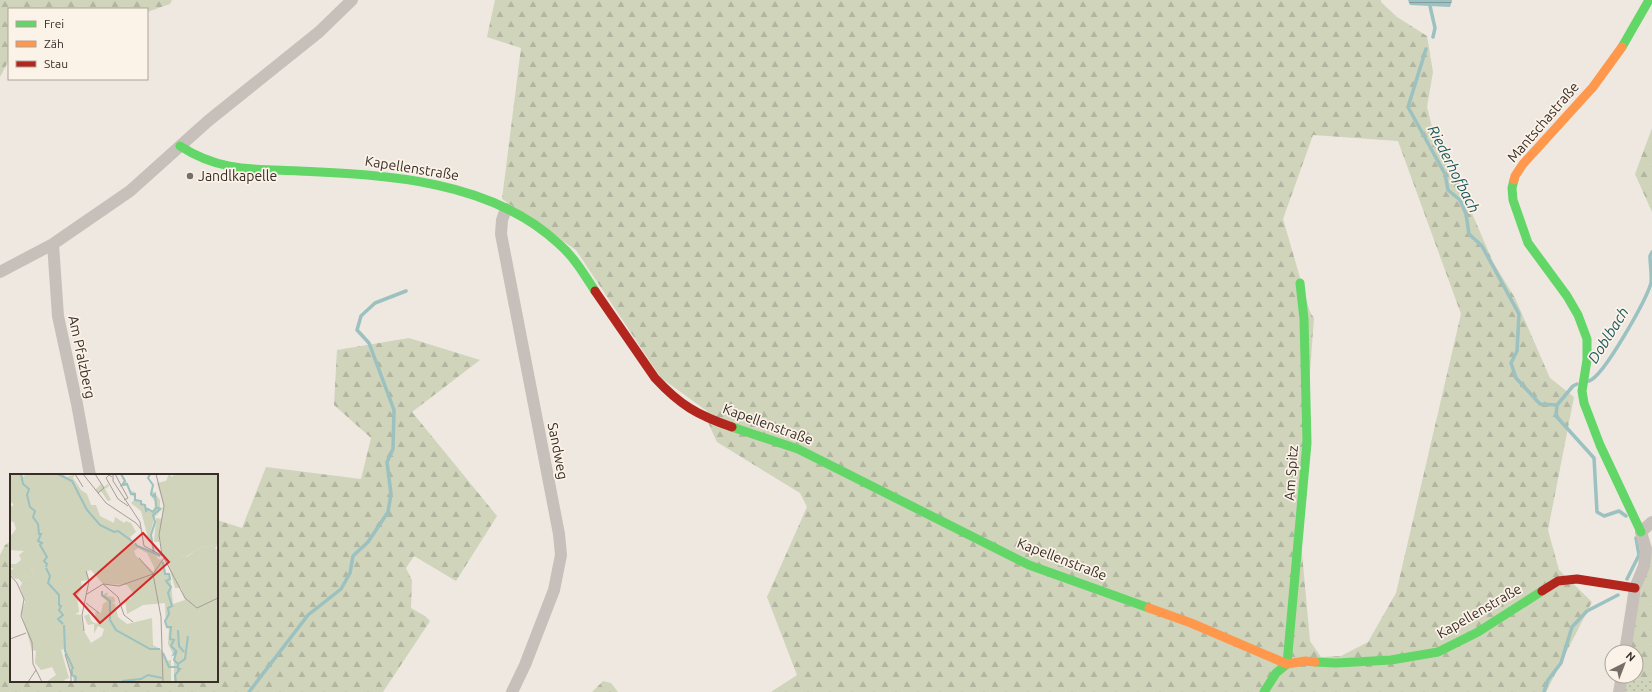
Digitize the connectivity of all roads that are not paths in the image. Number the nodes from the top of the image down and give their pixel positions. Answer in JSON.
{"nodes":[{"id":1,"x":352,"y":0,"type":"edge"},
{"id":2,"x":1649,"y":0,"type":"edge"},
{"id":3,"x":180,"y":146,"type":"junction"},
{"id":4,"x":506,"y":209,"type":"junction"},
{"id":5,"x":53,"y":244,"type":"junction"},
{"id":6,"x":0,"y":272,"type":"edge"},
{"id":7,"x":1300,"y":283,"type":"dead end"},
{"id":8,"x":90,"y":474,"type":"edge"},
{"id":9,"x":1652,"y":522,"type":"edge"},
{"id":10,"x":1641,"y":532,"type":"junction"},
{"id":11,"x":1635,"y":588,"type":"junction"},
{"id":12,"x":1626,"y":644,"type":"edge"},
{"id":13,"x":1287,"y":664,"type":"junction"},
{"id":14,"x":512,"y":692,"type":"edge"},
{"id":15,"x":1264,"y":692,"type":"edge"}],
"edges":[{"from":1,"to":3,"type":"street"},
{"from":2,"to":10,"type":"street","name":"Mantschastraße"},
{"from":3,"to":4,"type":"street","name":"Kapellenstraße"},
{"from":3,"to":5,"type":"street"},
{"from":4,"to":13,"type":"street","name":"Kapellenstraße"},
{"from":4,"to":14,"type":"street","name":"Sandweg"},
{"from":5,"to":6,"type":"street"},
{"from":5,"to":8,"type":"street","name":"Am Pfalzberg"},
{"from":7,"to":13,"type":"street","name":"Am Spitz"},
{"from":9,"to":10,"type":"street"},
{"from":10,"to":11,"type":"street","name":"Mantschastraße"},
{"from":11,"to":12,"type":"street","name":"Mantschastraße"},
{"from":11,"to":13,"type":"street","name":"Kapellenstraße"},
{"from":13,"to":15,"type":"street"}]}
